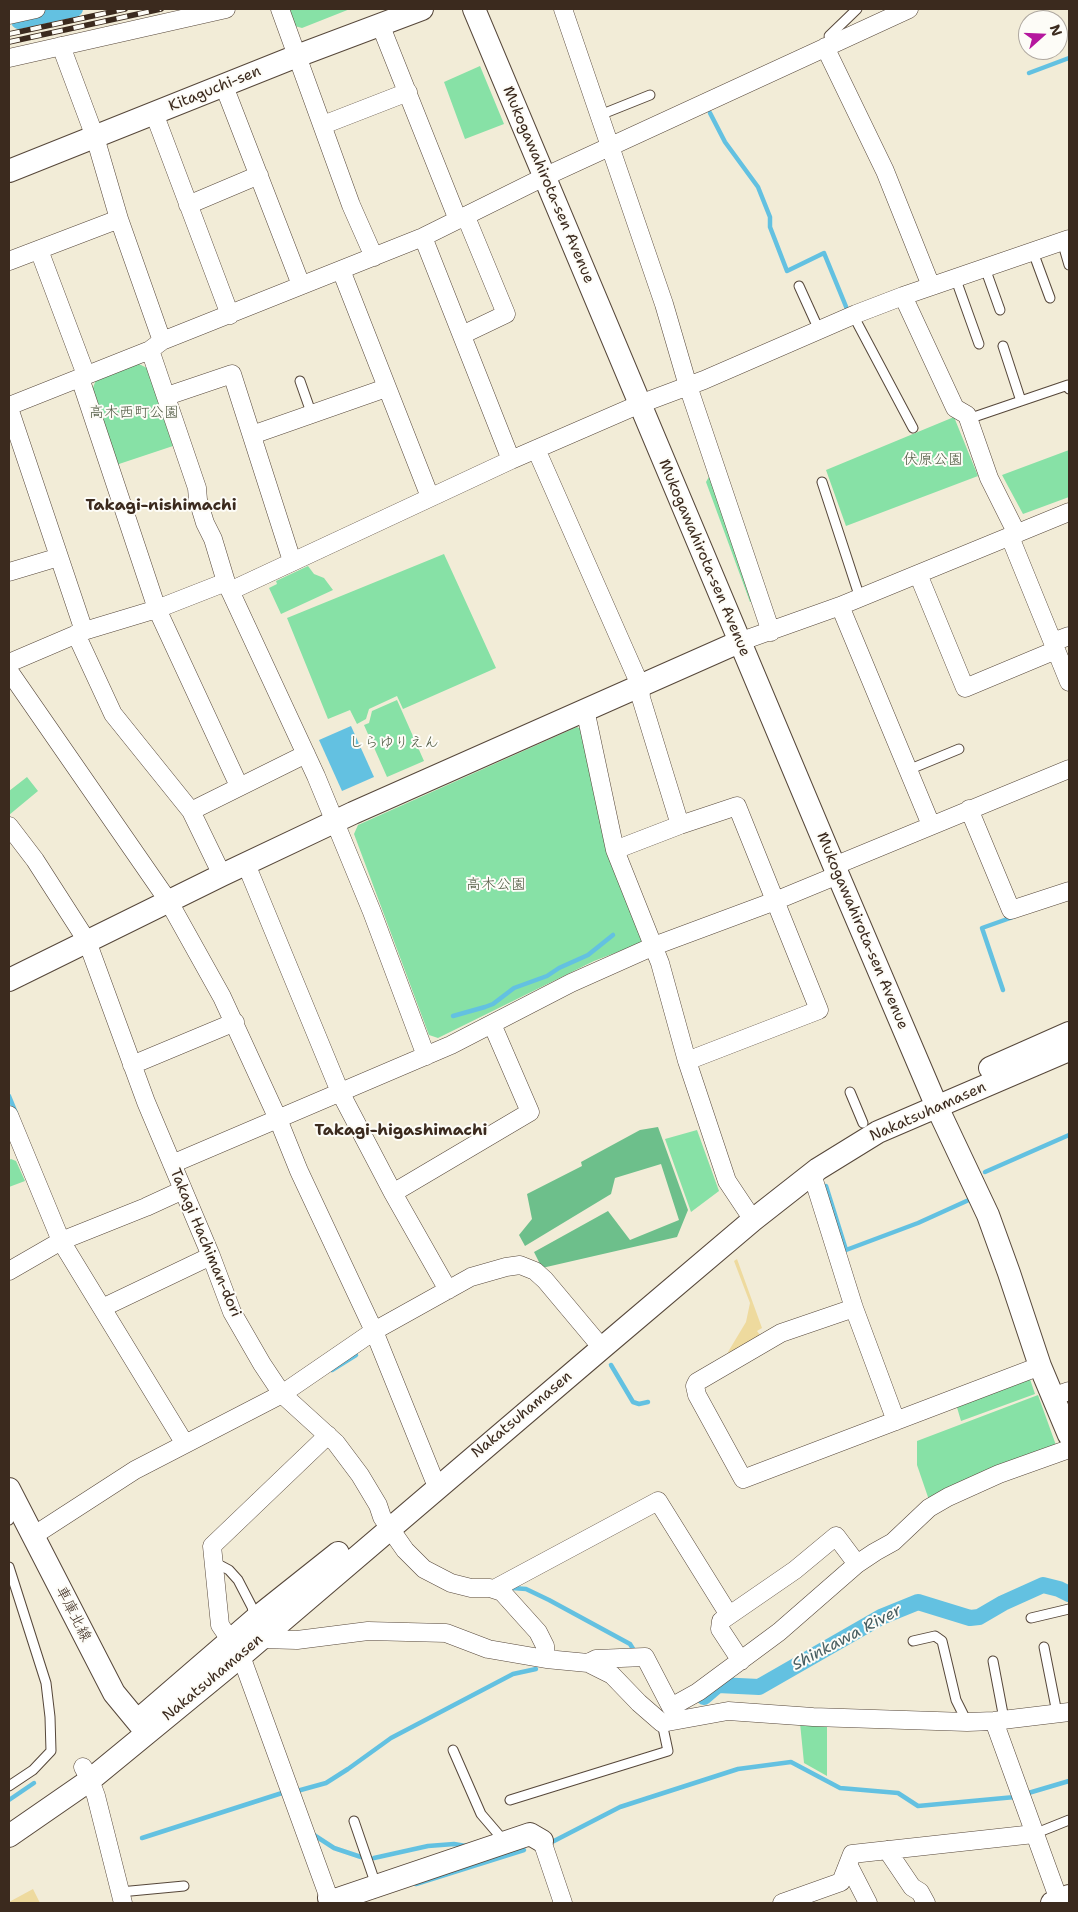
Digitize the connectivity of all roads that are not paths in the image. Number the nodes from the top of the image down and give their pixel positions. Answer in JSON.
{"nodes":[{"id":1,"x":226,"y":9,"type":"edge"},
{"id":2,"x":280,"y":9,"type":"edge"},
{"id":3,"x":422,"y":9,"type":"edge"},
{"id":4,"x":474,"y":9,"type":"edge"},
{"id":5,"x":563,"y":9,"type":"edge"},
{"id":6,"x":856,"y":9,"type":"edge"},
{"id":7,"x":909,"y":9,"type":"edge"},
{"id":8,"x":380,"y":24,"type":"junction"},
{"id":9,"x":61,"y":46,"type":"junction"},
{"id":10,"x":828,"y":46,"type":"junction"},
{"id":11,"x":298,"y":56,"type":"junction"},
{"id":12,"x":9,"y":58,"type":"edge"},
{"id":13,"x":224,"y":86,"type":"junction"},
{"id":14,"x":408,"y":92,"type":"junction"},
{"id":15,"x":650,"y":95,"type":"dead end"},
{"id":16,"x":154,"y":113,"type":"junction"},
{"id":17,"x":600,"y":115,"type":"junction"},
{"id":18,"x":323,"y":126,"type":"junction"},
{"id":19,"x":95,"y":137,"type":"junction"},
{"id":20,"x":611,"y":146,"type":"junction"},
{"id":21,"x":9,"y":171,"type":"edge"},
{"id":22,"x":259,"y":175,"type":"junction"},
{"id":23,"x":544,"y":177,"type":"junction"},
{"id":24,"x":188,"y":205,"type":"junction"},
{"id":25,"x":119,"y":219,"type":"junction"},
{"id":26,"x":462,"y":219,"type":"junction"},
{"id":27,"x":423,"y":237,"type":"junction"},
{"id":28,"x":1065,"y":240,"type":"edge"},
{"id":29,"x":39,"y":250,"type":"junction"},
{"id":30,"x":1033,"y":252,"type":"junction"},
{"id":31,"x":374,"y":257,"type":"junction"},
{"id":32,"x":9,"y":261,"type":"edge"},
{"id":33,"x":1069,"y":264,"type":"edge"},
{"id":34,"x":986,"y":268,"type":"junction"},
{"id":35,"x":340,"y":270,"type":"junction"},
{"id":36,"x":955,"y":278,"type":"junction"},
{"id":37,"x":301,"y":286,"type":"junction"},
{"id":38,"x":799,"y":286,"type":"dead end"},
{"id":39,"x":931,"y":286,"type":"junction"},
{"id":40,"x":903,"y":296,"type":"junction"},
{"id":41,"x":1050,"y":298,"type":"dead end"},
{"id":42,"x":1000,"y":310,"type":"dead end"},
{"id":43,"x":230,"y":315,"type":"junction"},
{"id":44,"x":853,"y":315,"type":"junction"},
{"id":45,"x":819,"y":330,"type":"junction"},
{"id":46,"x":462,"y":335,"type":"junction"},
{"id":47,"x":979,"y":344,"type":"dead end"},
{"id":48,"x":156,"y":345,"type":"junction"},
{"id":49,"x":1003,"y":346,"type":"dead end"},
{"id":50,"x":83,"y":376,"type":"junction"},
{"id":51,"x":300,"y":381,"type":"dead end"},
{"id":52,"x":688,"y":386,"type":"junction"},
{"id":53,"x":386,"y":388,"type":"junction"},
{"id":54,"x":1069,"y":389,"type":"edge"},
{"id":55,"x":167,"y":396,"type":"junction"},
{"id":56,"x":1021,"y":401,"type":"junction"},
{"id":57,"x":640,"y":404,"type":"junction"},
{"id":58,"x":9,"y":407,"type":"edge"},
{"id":59,"x":312,"y":415,"type":"junction"},
{"id":60,"x":968,"y":419,"type":"junction"},
{"id":61,"x":913,"y":428,"type":"dead end"},
{"id":62,"x":252,"y":435,"type":"junction"},
{"id":63,"x":536,"y":449,"type":"junction"},
{"id":64,"x":511,"y":460,"type":"junction"},
{"id":65,"x":822,"y":482,"type":"dead end"},
{"id":66,"x":430,"y":497,"type":"junction"},
{"id":67,"x":1069,"y":512,"type":"edge"},
{"id":68,"x":1014,"y":535,"type":"junction"},
{"id":69,"x":58,"y":557,"type":"junction"},
{"id":70,"x":292,"y":562,"type":"junction"},
{"id":71,"x":9,"y":572,"type":"edge"},
{"id":72,"x":918,"y":574,"type":"junction"},
{"id":73,"x":228,"y":586,"type":"junction"},
{"id":74,"x":860,"y":598,"type":"junction"},
{"id":75,"x":840,"y":606,"type":"junction"},
{"id":76,"x":156,"y":609,"type":"junction"},
{"id":77,"x":771,"y":632,"type":"junction"},
{"id":78,"x":80,"y":633,"type":"junction"},
{"id":79,"x":739,"y":642,"type":"junction"},
{"id":80,"x":1060,"y":643,"type":"edge"},
{"id":81,"x":9,"y":663,"type":"edge"},
{"id":82,"x":9,"y":671,"type":"edge"},
{"id":83,"x":1069,"y":682,"type":"edge"},
{"id":84,"x":640,"y":685,"type":"junction"},
{"id":85,"x":585,"y":709,"type":"junction"},
{"id":86,"x":960,"y":749,"type":"dead end"},
{"id":87,"x":306,"y":754,"type":"junction"},
{"id":88,"x":1069,"y":768,"type":"edge"},
{"id":89,"x":908,"y":770,"type":"junction"},
{"id":90,"x":239,"y":786,"type":"junction"},
{"id":91,"x":970,"y":809,"type":"junction"},
{"id":92,"x":191,"y":811,"type":"junction"},
{"id":93,"x":335,"y":822,"type":"junction"},
{"id":94,"x":680,"y":825,"type":"junction"},
{"id":95,"x":931,"y":825,"type":"junction"},
{"id":96,"x":9,"y":826,"type":"edge"},
{"id":97,"x":615,"y":850,"type":"junction"},
{"id":98,"x":246,"y":864,"type":"junction"},
{"id":99,"x":836,"y":871,"type":"junction"},
{"id":100,"x":222,"y":875,"type":"junction"},
{"id":101,"x":1069,"y":892,"type":"edge"},
{"id":102,"x":169,"y":902,"type":"junction"},
{"id":103,"x":775,"y":902,"type":"junction"},
{"id":104,"x":87,"y":942,"type":"junction"},
{"id":105,"x":654,"y":946,"type":"junction"},
{"id":106,"x":9,"y":980,"type":"edge"},
{"id":107,"x":234,"y":1022,"type":"junction"},
{"id":108,"x":492,"y":1024,"type":"junction"},
{"id":109,"x":1069,"y":1033,"type":"edge"},
{"id":110,"x":1069,"y":1050,"type":"edge"},
{"id":111,"x":426,"y":1056,"type":"junction"},
{"id":112,"x":687,"y":1061,"type":"junction"},
{"id":113,"x":132,"y":1065,"type":"junction"},
{"id":114,"x":340,"y":1092,"type":"junction"},
{"id":115,"x":850,"y":1092,"type":"dead end"},
{"id":116,"x":934,"y":1100,"type":"junction"},
{"id":117,"x":9,"y":1115,"type":"edge"},
{"id":118,"x":278,"y":1119,"type":"junction"},
{"id":119,"x":863,"y":1123,"type":"junction"},
{"id":120,"x":15,"y":1149,"type":"edge"},
{"id":121,"x":172,"y":1164,"type":"junction"},
{"id":122,"x":812,"y":1174,"type":"junction"},
{"id":123,"x":183,"y":1190,"type":"junction"},
{"id":124,"x":393,"y":1194,"type":"junction"},
{"id":125,"x":750,"y":1215,"type":"junction"},
{"id":126,"x":61,"y":1241,"type":"junction"},
{"id":127,"x":211,"y":1256,"type":"junction"},
{"id":128,"x":9,"y":1271,"type":"edge"},
{"id":129,"x":448,"y":1290,"type":"junction"},
{"id":130,"x":102,"y":1308,"type":"junction"},
{"id":131,"x":854,"y":1308,"type":"junction"},
{"id":132,"x":374,"y":1331,"type":"junction"},
{"id":133,"x":597,"y":1342,"type":"junction"},
{"id":134,"x":1040,"y":1366,"type":"junction"},
{"id":135,"x":282,"y":1394,"type":"junction"},
{"id":136,"x":1061,"y":1394,"type":"edge"},
{"id":137,"x":896,"y":1422,"type":"junction"},
{"id":138,"x":328,"y":1435,"type":"junction"},
{"id":139,"x":1069,"y":1435,"type":"edge"},
{"id":140,"x":185,"y":1444,"type":"junction"},
{"id":141,"x":1069,"y":1449,"type":"edge"},
{"id":142,"x":435,"y":1481,"type":"junction"},
{"id":143,"x":9,"y":1489,"type":"edge"},
{"id":144,"x":386,"y":1522,"type":"junction"},
{"id":145,"x":33,"y":1536,"type":"junction"},
{"id":146,"x":214,"y":1562,"type":"junction"},
{"id":147,"x":857,"y":1564,"type":"junction"},
{"id":148,"x":9,"y":1567,"type":"edge"},
{"id":149,"x":494,"y":1589,"type":"junction"},
{"id":150,"x":1069,"y":1609,"type":"edge"},
{"id":151,"x":729,"y":1615,"type":"junction"},
{"id":152,"x":1031,"y":1618,"type":"dead end"},
{"id":153,"x":258,"y":1629,"type":"junction"},
{"id":154,"x":912,"y":1641,"type":"dead end"},
{"id":155,"x":1044,"y":1647,"type":"dead end"},
{"id":156,"x":235,"y":1648,"type":"junction"},
{"id":157,"x":546,"y":1659,"type":"junction"},
{"id":158,"x":741,"y":1661,"type":"junction"},
{"id":159,"x":993,"y":1661,"type":"dead end"},
{"id":160,"x":588,"y":1663,"type":"junction"},
{"id":161,"x":1063,"y":1712,"type":"edge"},
{"id":162,"x":670,"y":1717,"type":"junction"},
{"id":163,"x":999,"y":1720,"type":"junction"},
{"id":164,"x":968,"y":1722,"type":"junction"},
{"id":165,"x":142,"y":1727,"type":"junction"},
{"id":166,"x":452,"y":1750,"type":"dead end"},
{"id":167,"x":86,"y":1773,"type":"junction"},
{"id":168,"x":9,"y":1786,"type":"edge"},
{"id":169,"x":510,"y":1800,"type":"dead end"},
{"id":170,"x":9,"y":1819,"type":"edge"},
{"id":171,"x":1069,"y":1820,"type":"edge"},
{"id":172,"x":354,"y":1821,"type":"dead end"},
{"id":173,"x":1034,"y":1834,"type":"junction"},
{"id":174,"x":9,"y":1836,"type":"edge"},
{"id":175,"x":542,"y":1841,"type":"joint"},
{"id":176,"x":505,"y":1842,"type":"junction"},
{"id":177,"x":887,"y":1850,"type":"junction"},
{"id":178,"x":848,"y":1864,"type":"junction"},
{"id":179,"x":376,"y":1885,"type":"junction"},
{"id":180,"x":184,"y":1886,"type":"dead end"},
{"id":181,"x":121,"y":1898,"type":"edge"},
{"id":182,"x":329,"y":1898,"type":"joint"},
{"id":183,"x":1060,"y":1901,"type":"edge"},
{"id":184,"x":564,"y":1903,"type":"edge"},
{"id":185,"x":782,"y":1903,"type":"edge"},
{"id":186,"x":868,"y":1903,"type":"edge"},
{"id":187,"x":926,"y":1903,"type":"edge"}],
"edges":[{"from":1,"to":9,"type":"street"},
{"from":2,"to":11,"type":"street"},
{"from":3,"to":8,"type":"street","name":"Kitaguchi-sen"},
{"from":4,"to":23,"type":"street","name":"Mukogawahirota-sen Avenue"},
{"from":5,"to":17,"type":"street"},
{"from":6,"to":10,"type":"lane"},
{"from":7,"to":10,"type":"street"},
{"from":8,"to":11,"type":"street","name":"Kitaguchi-sen"},
{"from":8,"to":14,"type":"street"},
{"from":9,"to":12,"type":"street"},
{"from":9,"to":19,"type":"street"},
{"from":10,"to":20,"type":"street"},
{"from":10,"to":39,"type":"street"},
{"from":11,"to":13,"type":"street","name":"Kitaguchi-sen"},
{"from":11,"to":18,"type":"street"},
{"from":13,"to":16,"type":"street","name":"Kitaguchi-sen"},
{"from":13,"to":22,"type":"street"},
{"from":14,"to":18,"type":"street"},
{"from":14,"to":26,"type":"street"},
{"from":15,"to":17,"type":"lane"},
{"from":16,"to":19,"type":"street","name":"Kitaguchi-sen"},
{"from":16,"to":24,"type":"street"},
{"from":17,"to":20,"type":"street"},
{"from":18,"to":31,"type":"street"},
{"from":19,"to":21,"type":"street","name":"Kitaguchi-sen"},
{"from":19,"to":25,"type":"street"},
{"from":20,"to":23,"type":"street"},
{"from":20,"to":52,"type":"street"},
{"from":22,"to":24,"type":"street"},
{"from":22,"to":37,"type":"street"},
{"from":23,"to":26,"type":"street"},
{"from":23,"to":57,"type":"street","name":"Mukogawahirota-sen Avenue"},
{"from":24,"to":43,"type":"street"},
{"from":25,"to":29,"type":"street"},
{"from":25,"to":48,"type":"street"},
{"from":26,"to":27,"type":"street"},
{"from":26,"to":46,"type":"street"},
{"from":27,"to":31,"type":"street"},
{"from":27,"to":46,"type":"street"},
{"from":28,"to":30,"type":"street"},
{"from":28,"to":33,"type":"lane"},
{"from":29,"to":32,"type":"street"},
{"from":29,"to":50,"type":"street"},
{"from":30,"to":34,"type":"street"},
{"from":30,"to":41,"type":"lane"},
{"from":31,"to":35,"type":"street"},
{"from":34,"to":36,"type":"street"},
{"from":34,"to":42,"type":"lane"},
{"from":35,"to":37,"type":"street"},
{"from":35,"to":53,"type":"street"},
{"from":36,"to":39,"type":"street"},
{"from":36,"to":47,"type":"lane"},
{"from":37,"to":43,"type":"street"},
{"from":38,"to":45,"type":"lane"},
{"from":39,"to":40,"type":"street"},
{"from":40,"to":44,"type":"street"},
{"from":40,"to":60,"type":"street"},
{"from":43,"to":48,"type":"street"},
{"from":44,"to":45,"type":"street"},
{"from":44,"to":61,"type":"lane"},
{"from":45,"to":52,"type":"street"},
{"from":46,"to":64,"type":"street"},
{"from":48,"to":50,"type":"street"},
{"from":48,"to":55,"type":"street"},
{"from":49,"to":56,"type":"lane"},
{"from":50,"to":58,"type":"street"},
{"from":50,"to":76,"type":"street"},
{"from":51,"to":59,"type":"lane"},
{"from":52,"to":57,"type":"street"},
{"from":52,"to":77,"type":"street"},
{"from":53,"to":59,"type":"street"},
{"from":53,"to":66,"type":"street"},
{"from":54,"to":56,"type":"lane"},
{"from":55,"to":62,"type":"street"},
{"from":55,"to":73,"type":"street"},
{"from":56,"to":60,"type":"lane"},
{"from":57,"to":63,"type":"street"},
{"from":57,"to":79,"type":"street","name":"Mukogawahirota-sen Avenue"},
{"from":58,"to":69,"type":"street"},
{"from":59,"to":62,"type":"street"},
{"from":60,"to":68,"type":"street"},
{"from":62,"to":70,"type":"street"},
{"from":63,"to":64,"type":"street"},
{"from":63,"to":84,"type":"street"},
{"from":64,"to":66,"type":"street"},
{"from":65,"to":74,"type":"lane"},
{"from":66,"to":70,"type":"street"},
{"from":67,"to":68,"type":"street"},
{"from":68,"to":72,"type":"street"},
{"from":68,"to":80,"type":"street"},
{"from":69,"to":71,"type":"street"},
{"from":69,"to":78,"type":"street"},
{"from":70,"to":73,"type":"street"},
{"from":72,"to":74,"type":"street"},
{"from":72,"to":80,"type":"street"},
{"from":73,"to":76,"type":"street"},
{"from":73,"to":87,"type":"street"},
{"from":74,"to":75,"type":"street"},
{"from":75,"to":77,"type":"street"},
{"from":75,"to":89,"type":"street"},
{"from":76,"to":78,"type":"street"},
{"from":76,"to":90,"type":"street"},
{"from":77,"to":79,"type":"street"},
{"from":78,"to":81,"type":"street"},
{"from":78,"to":92,"type":"street"},
{"from":79,"to":84,"type":"street"},
{"from":79,"to":99,"type":"street","name":"Mukogawahirota-sen Avenue"},
{"from":80,"to":83,"type":"street"},
{"from":82,"to":102,"type":"street"},
{"from":84,"to":85,"type":"street"},
{"from":84,"to":94,"type":"street"},
{"from":85,"to":93,"type":"street"},
{"from":85,"to":97,"type":"street"},
{"from":86,"to":89,"type":"lane"},
{"from":87,"to":90,"type":"street"},
{"from":87,"to":93,"type":"street"},
{"from":88,"to":91,"type":"street"},
{"from":89,"to":95,"type":"street"},
{"from":90,"to":92,"type":"street"},
{"from":91,"to":95,"type":"street"},
{"from":91,"to":101,"type":"street"},
{"from":92,"to":100,"type":"street"},
{"from":93,"to":98,"type":"street"},
{"from":93,"to":111,"type":"street"},
{"from":94,"to":97,"type":"street"},
{"from":94,"to":103,"type":"street"},
{"from":95,"to":99,"type":"street"},
{"from":96,"to":104,"type":"street","name":"Takagi Hachiman-dori"},
{"from":97,"to":105,"type":"street"},
{"from":98,"to":100,"type":"street"},
{"from":98,"to":114,"type":"street"},
{"from":99,"to":103,"type":"street"},
{"from":99,"to":116,"type":"street","name":"Mukogawahirota-sen Avenue"},
{"from":100,"to":102,"type":"street"},
{"from":102,"to":104,"type":"street"},
{"from":102,"to":107,"type":"street"},
{"from":103,"to":105,"type":"street"},
{"from":103,"to":112,"type":"street"},
{"from":104,"to":106,"type":"street"},
{"from":104,"to":113,"type":"street","name":"Takagi Hachiman-dori"},
{"from":105,"to":108,"type":"street"},
{"from":105,"to":112,"type":"street"},
{"from":107,"to":113,"type":"street"},
{"from":107,"to":118,"type":"street"},
{"from":108,"to":111,"type":"street"},
{"from":108,"to":124,"type":"street"},
{"from":109,"to":116,"type":"street","name":"Nakatsuhamasen"},
{"from":110,"to":116,"type":"street","name":"Nakatsuhamasen"},
{"from":111,"to":114,"type":"street"},
{"from":112,"to":125,"type":"street"},
{"from":113,"to":121,"type":"street","name":"Takagi Hachiman-dori"},
{"from":114,"to":118,"type":"street"},
{"from":114,"to":124,"type":"street"},
{"from":115,"to":119,"type":"lane"},
{"from":116,"to":119,"type":"street","name":"Nakatsuhamasen"},
{"from":116,"to":122,"type":"street","name":"Nakatsuhamasen"},
{"from":116,"to":134,"type":"street","name":"Mukogawahirota-sen Avenue"},
{"from":117,"to":120,"type":"street"},
{"from":118,"to":121,"type":"street"},
{"from":118,"to":132,"type":"street"},
{"from":119,"to":125,"type":"street","name":"Nakatsuhamasen"},
{"from":120,"to":126,"type":"street"},
{"from":121,"to":123,"type":"street","name":"Takagi Hachiman-dori"},
{"from":122,"to":125,"type":"street","name":"Nakatsuhamasen"},
{"from":122,"to":131,"type":"street"},
{"from":123,"to":126,"type":"street"},
{"from":123,"to":127,"type":"street","name":"Takagi Hachiman-dori"},
{"from":124,"to":129,"type":"street"},
{"from":125,"to":133,"type":"street","name":"Nakatsuhamasen"},
{"from":126,"to":128,"type":"street"},
{"from":126,"to":130,"type":"street"},
{"from":127,"to":130,"type":"street"},
{"from":127,"to":135,"type":"street","name":"Takagi Hachiman-dori"},
{"from":129,"to":132,"type":"street"},
{"from":129,"to":133,"type":"street"},
{"from":130,"to":140,"type":"street"},
{"from":131,"to":137,"type":"street"},
{"from":131,"to":137,"type":"street"},
{"from":132,"to":135,"type":"street"},
{"from":132,"to":142,"type":"street"},
{"from":133,"to":142,"type":"street","name":"Nakatsuhamasen"},
{"from":134,"to":136,"type":"street","name":"Mukogawahirota-sen Avenue"},
{"from":134,"to":137,"type":"street"},
{"from":135,"to":138,"type":"street","name":"Takagi Hachiman-dori"},
{"from":135,"to":140,"type":"street"},
{"from":136,"to":139,"type":"street","name":"Mukogawahirota-sen Avenue"},
{"from":138,"to":144,"type":"street","name":"Takagi Hachiman-dori"},
{"from":138,"to":146,"type":"street"},
{"from":140,"to":145,"type":"street"},
{"from":141,"to":147,"type":"street"},
{"from":142,"to":144,"type":"street","name":"Nakatsuhamasen"},
{"from":143,"to":145,"type":"street","name":"車庫北線"},
{"from":144,"to":149,"type":"street","name":"Takagi Hachiman-dori"},
{"from":144,"to":153,"type":"street","name":"Nakatsuhamasen"},
{"from":145,"to":165,"type":"street","name":"車庫北線"},
{"from":146,"to":153,"type":"lane"},
{"from":146,"to":156,"type":"street"},
{"from":147,"to":151,"type":"street"},
{"from":147,"to":158,"type":"street"},
{"from":148,"to":168,"type":"lane"},
{"from":149,"to":151,"type":"street"},
{"from":149,"to":157,"type":"street"},
{"from":150,"to":152,"type":"lane"},
{"from":151,"to":158,"type":"street"},
{"from":153,"to":156,"type":"street","name":"Nakatsuhamasen"},
{"from":153,"to":157,"type":"street"},
{"from":154,"to":164,"type":"lane"},
{"from":155,"to":161,"type":"lane"},
{"from":156,"to":165,"type":"street","name":"Nakatsuhamasen"},
{"from":156,"to":182,"type":"street"},
{"from":157,"to":160,"type":"street"},
{"from":158,"to":162,"type":"street"},
{"from":159,"to":163,"type":"lane"},
{"from":160,"to":162,"type":"street"},
{"from":160,"to":162,"type":"street"},
{"from":161,"to":163,"type":"street"},
{"from":162,"to":164,"type":"street"},
{"from":162,"to":169,"type":"lane"},
{"from":163,"to":164,"type":"street"},
{"from":163,"to":173,"type":"street"},
{"from":165,"to":167,"type":"street","name":"Nakatsuhamasen"},
{"from":166,"to":176,"type":"lane"},
{"from":167,"to":170,"type":"street","name":"Nakatsuhamasen"},
{"from":167,"to":174,"type":"street","name":"Nakatsuhamasen"},
{"from":167,"to":181,"type":"street"},
{"from":171,"to":173,"type":"lane"},
{"from":172,"to":179,"type":"lane"},
{"from":173,"to":177,"type":"street"},
{"from":173,"to":183,"type":"street"},
{"from":175,"to":176,"type":"street"},
{"from":175,"to":184,"type":"street"},
{"from":176,"to":179,"type":"street"},
{"from":177,"to":178,"type":"street"},
{"from":177,"to":187,"type":"street"},
{"from":178,"to":185,"type":"street"},
{"from":178,"to":186,"type":"street"},
{"from":179,"to":182,"type":"street"},
{"from":180,"to":181,"type":"lane"}]}
